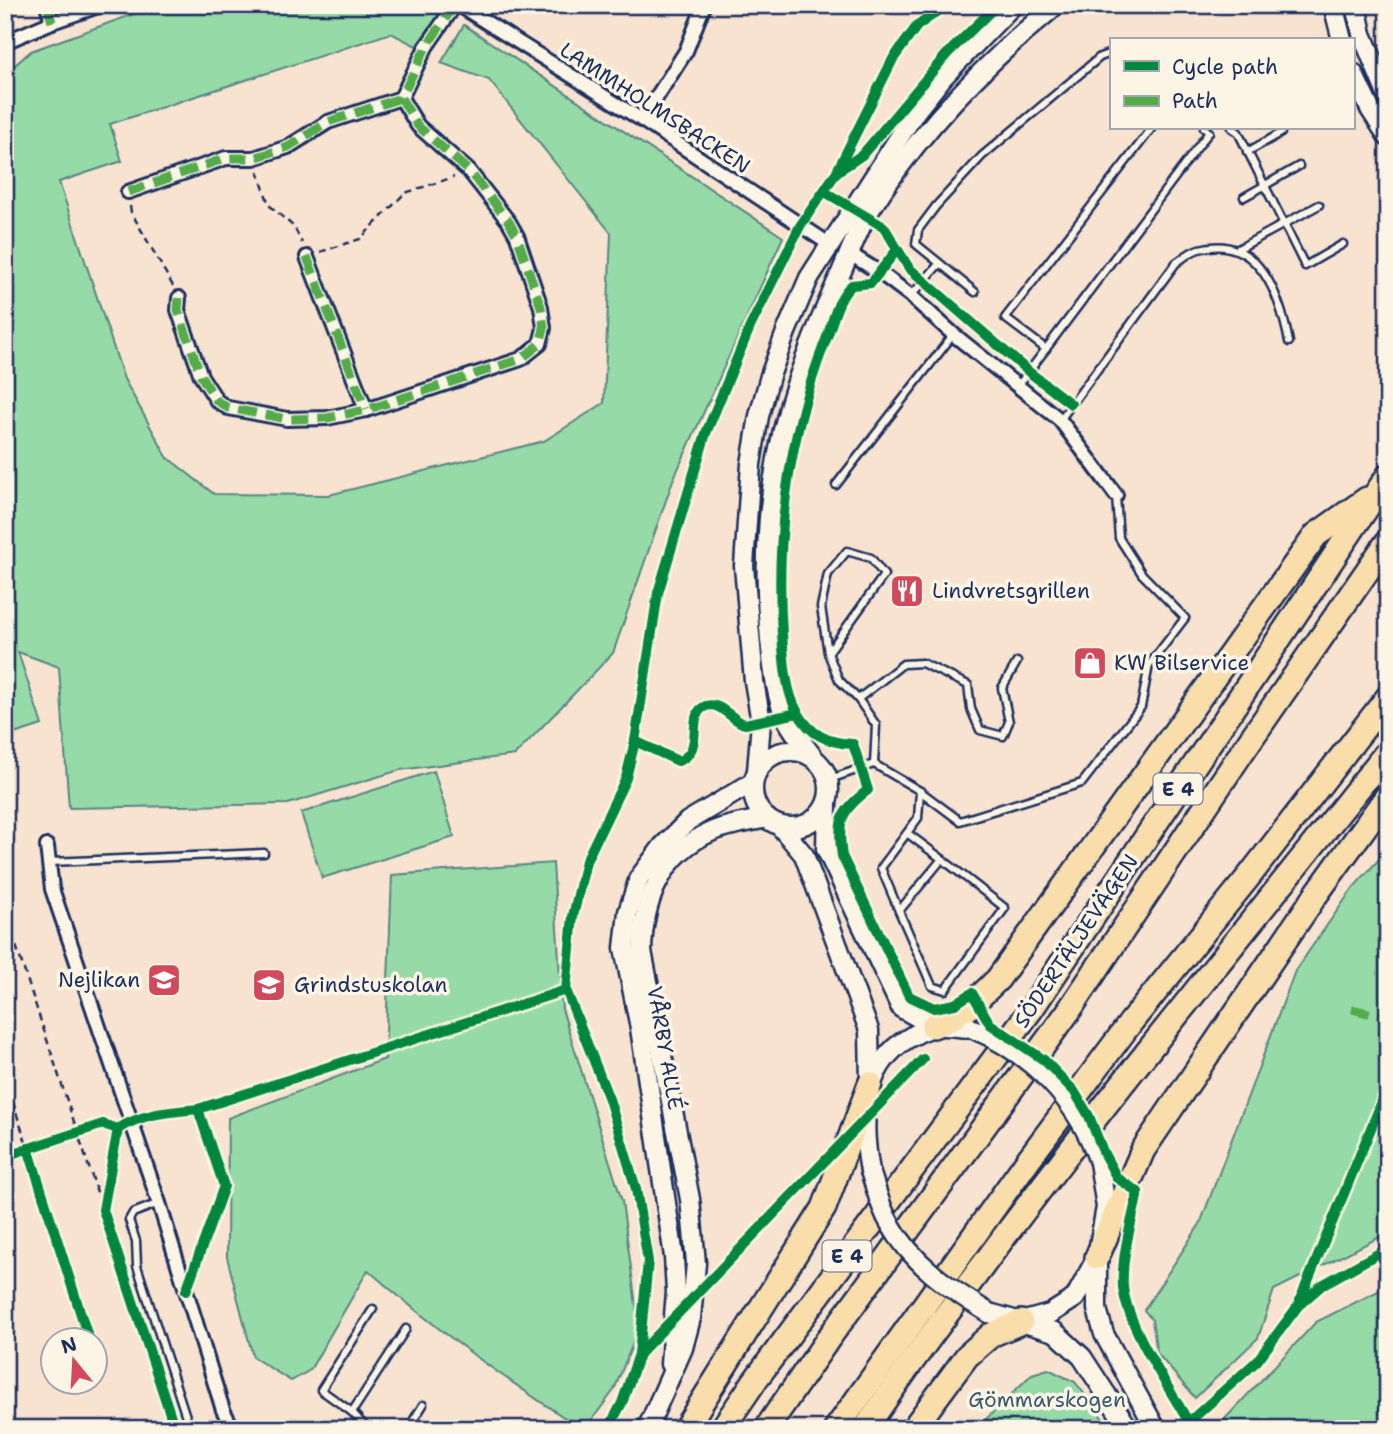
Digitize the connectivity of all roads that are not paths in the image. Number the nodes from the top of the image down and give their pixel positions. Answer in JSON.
{"nodes":[{"id":1,"x":47,"y":5,"type":"edge"},
{"id":2,"x":101,"y":5,"type":"edge"},
{"id":3,"x":457,"y":5,"type":"edge"},
{"id":4,"x":704,"y":5,"type":"edge"},
{"id":5,"x":1013,"y":5,"type":"edge"},
{"id":6,"x":1056,"y":5,"type":"edge"},
{"id":7,"x":1333,"y":5,"type":"edge"},
{"id":8,"x":1356,"y":5,"type":"edge"},
{"id":9,"x":52,"y":22,"type":"junction"},
{"id":10,"x":1341,"y":38,"type":"edge"},
{"id":11,"x":5,"y":42,"type":"edge"},
{"id":12,"x":1110,"y":53,"type":"edge"},
{"id":13,"x":1354,"y":75,"type":"edge"},
{"id":14,"x":401,"y":98,"type":"junction"},
{"id":15,"x":1388,"y":99,"type":"edge"},
{"id":16,"x":1370,"y":109,"type":"junction"},
{"id":17,"x":642,"y":120,"type":"junction"},
{"id":18,"x":1150,"y":130,"type":"edge"},
{"id":19,"x":1206,"y":130,"type":"edge"},
{"id":20,"x":1235,"y":130,"type":"edge"},
{"id":21,"x":1281,"y":133,"type":"dead end"},
{"id":22,"x":1388,"y":137,"type":"edge"},
{"id":23,"x":1247,"y":152,"type":"junction"},
{"id":24,"x":1299,"y":166,"type":"dead end"},
{"id":25,"x":1264,"y":185,"type":"junction"},
{"id":26,"x":128,"y":192,"type":"road end"},
{"id":27,"x":1244,"y":197,"type":"dead end"},
{"id":28,"x":1319,"y":205,"type":"dead end"},
{"id":29,"x":1284,"y":224,"type":"junction"},
{"id":30,"x":829,"y":244,"type":"junction"},
{"id":31,"x":1343,"y":244,"type":"dead end"},
{"id":32,"x":1238,"y":249,"type":"junction"},
{"id":33,"x":850,"y":254,"type":"junction"},
{"id":34,"x":307,"y":257,"type":"road end"},
{"id":35,"x":939,"y":264,"type":"junction"},
{"id":36,"x":975,"y":292,"type":"dead end"},
{"id":37,"x":911,"y":296,"type":"junction"},
{"id":38,"x":179,"y":298,"type":"road end"},
{"id":39,"x":953,"y":334,"type":"junction"},
{"id":40,"x":1289,"y":342,"type":"dead end"},
{"id":41,"x":1046,"y":349,"type":"junction"},
{"id":42,"x":1018,"y":386,"type":"junction"},
{"id":43,"x":366,"y":410,"type":"junction"},
{"id":44,"x":1060,"y":420,"type":"junction"},
{"id":45,"x":1383,"y":484,"type":"edge"},
{"id":46,"x":836,"y":485,"type":"dead end"},
{"id":47,"x":1116,"y":495,"type":"joint"},
{"id":48,"x":1388,"y":541,"type":"edge"},
{"id":49,"x":828,"y":653,"type":"junction"},
{"id":50,"x":1017,"y":662,"type":"dead end"},
{"id":51,"x":1388,"y":698,"type":"edge"},
{"id":52,"x":858,"y":699,"type":"junction"},
{"id":53,"x":1388,"y":751,"type":"edge"},
{"id":54,"x":813,"y":757,"type":"junction"},
{"id":55,"x":874,"y":764,"type":"junction"},
{"id":56,"x":755,"y":777,"type":"junction"},
{"id":57,"x":830,"y":779,"type":"junction"},
{"id":58,"x":920,"y":791,"type":"junction"},
{"id":59,"x":1388,"y":795,"type":"edge"},
{"id":60,"x":827,"y":803,"type":"junction"},
{"id":61,"x":773,"y":822,"type":"junction"},
{"id":62,"x":907,"y":833,"type":"junction"},
{"id":63,"x":47,"y":846,"type":"dead end"},
{"id":64,"x":264,"y":853,"type":"dead end"},
{"id":65,"x":942,"y":859,"type":"junction"},
{"id":66,"x":48,"y":862,"type":"junction"},
{"id":67,"x":899,"y":911,"type":"junction"},
{"id":68,"x":933,"y":1026,"type":"junction"},
{"id":69,"x":870,"y":1084,"type":"junction"},
{"id":70,"x":159,"y":1203,"type":"junction"},
{"id":71,"x":1097,"y":1257,"type":"junction"},
{"id":72,"x":373,"y":1309,"type":"dead end"},
{"id":73,"x":1021,"y":1322,"type":"junction"},
{"id":74,"x":407,"y":1329,"type":"dead end"},
{"id":75,"x":668,"y":1377,"type":"junction"},
{"id":76,"x":423,"y":1405,"type":"dead end"},
{"id":77,"x":352,"y":1412,"type":"junction"},
{"id":78,"x":190,"y":1429,"type":"edge"},
{"id":79,"x":233,"y":1429,"type":"edge"},
{"id":80,"x":367,"y":1429,"type":"edge"},
{"id":81,"x":408,"y":1429,"type":"edge"},
{"id":82,"x":646,"y":1429,"type":"edge"},
{"id":83,"x":685,"y":1429,"type":"edge"},
{"id":84,"x":722,"y":1429,"type":"edge"},
{"id":85,"x":766,"y":1429,"type":"edge"},
{"id":86,"x":836,"y":1429,"type":"edge"},
{"id":87,"x":865,"y":1429,"type":"edge"},
{"id":88,"x":913,"y":1429,"type":"edge"},
{"id":89,"x":1129,"y":1429,"type":"edge"},
{"id":90,"x":1156,"y":1429,"type":"edge"}],
"edges":[{"from":1,"to":9,"type":"street"},
{"from":2,"to":9,"type":"street"},
{"from":3,"to":14,"type":"street","name":"LAMMHOLMSBACKEN"},
{"from":3,"to":17,"type":"street","name":"LAMMHOLMSBACKEN"},
{"from":4,"to":17,"type":"street"},
{"from":5,"to":30,"type":"main road"},
{"from":6,"to":33,"type":"main road"},
{"from":7,"to":10,"type":"main road"},
{"from":8,"to":15,"type":"main road"},
{"from":9,"to":11,"type":"street"},
{"from":12,"to":35,"type":"lane"},
{"from":13,"to":16,"type":"main road"},
{"from":14,"to":26,"type":"street"},
{"from":14,"to":43,"type":"street"},
{"from":15,"to":16,"type":"lane"},
{"from":16,"to":22,"type":"main road"},
{"from":17,"to":30,"type":"street","name":"LAMMHOLMSBACKEN"},
{"from":18,"to":41,"type":"lane"},
{"from":19,"to":41,"type":"lane"},
{"from":20,"to":23,"type":"lane"},
{"from":21,"to":23,"type":"lane"},
{"from":23,"to":25,"type":"lane"},
{"from":24,"to":25,"type":"lane"},
{"from":25,"to":27,"type":"lane"},
{"from":25,"to":29,"type":"lane"},
{"from":28,"to":29,"type":"lane"},
{"from":29,"to":31,"type":"lane"},
{"from":29,"to":32,"type":"lane"},
{"from":30,"to":33,"type":"main road"},
{"from":30,"to":56,"type":"main road"},
{"from":32,"to":40,"type":"lane"},
{"from":32,"to":44,"type":"lane"},
{"from":33,"to":37,"type":"street"},
{"from":33,"to":54,"type":"main road"},
{"from":34,"to":43,"type":"street"},
{"from":35,"to":36,"type":"lane"},
{"from":35,"to":37,"type":"lane"},
{"from":37,"to":39,"type":"street"},
{"from":38,"to":43,"type":"street"},
{"from":39,"to":42,"type":"street"},
{"from":39,"to":46,"type":"lane"},
{"from":41,"to":42,"type":"lane"},
{"from":42,"to":44,"type":"street"},
{"from":44,"to":47,"type":"street"},
{"from":45,"to":68,"type":"highway"},
{"from":45,"to":84,"type":"highway","name":"SÖDERTÄLJEVÄGEN","number":"E 4"},
{"from":47,"to":58,"type":"lane"},
{"from":48,"to":85,"type":"highway"},
{"from":49,"to":49,"type":"lane"},
{"from":49,"to":52,"type":"lane"},
{"from":50,"to":52,"type":"lane"},
{"from":51,"to":86,"type":"highway"},
{"from":52,"to":55,"type":"lane"},
{"from":53,"to":87,"type":"highway"},
{"from":54,"to":56,"type":"main road"},
{"from":54,"to":57,"type":"main road"},
{"from":55,"to":57,"type":"lane"},
{"from":55,"to":58,"type":"lane"},
{"from":56,"to":61,"type":"main road"},
{"from":56,"to":75,"type":"main road","name":"VÅRBY ALLÉ"},
{"from":57,"to":60,"type":"main road"},
{"from":58,"to":62,"type":"lane"},
{"from":59,"to":71,"type":"highway"},
{"from":60,"to":61,"type":"main road"},
{"from":60,"to":68,"type":"main road"},
{"from":61,"to":69,"type":"main road"},
{"from":61,"to":75,"type":"main road","name":"VÅRBY ALLÉ"},
{"from":62,"to":65,"type":"lane"},
{"from":62,"to":67,"type":"lane"},
{"from":63,"to":66,"type":"street"},
{"from":64,"to":66,"type":"lane"},
{"from":65,"to":67,"type":"lane"},
{"from":65,"to":67,"type":"lane"},
{"from":66,"to":70,"type":"street"},
{"from":68,"to":69,"type":"main road"},
{"from":68,"to":71,"type":"main road","bridge":true},
{"from":69,"to":73,"type":"main road","bridge":true},
{"from":69,"to":83,"type":"highway"},
{"from":70,"to":78,"type":"lane"},
{"from":70,"to":79,"type":"street"},
{"from":71,"to":73,"type":"main road"},
{"from":71,"to":90,"type":"main road"},
{"from":72,"to":77,"type":"lane"},
{"from":73,"to":88,"type":"highway"},
{"from":73,"to":89,"type":"main road"},
{"from":74,"to":77,"type":"lane"},
{"from":75,"to":82,"type":"main road","name":"VÅRBY ALLÉ"},
{"from":76,"to":81,"type":"lane"},
{"from":77,"to":80,"type":"lane"}]}
